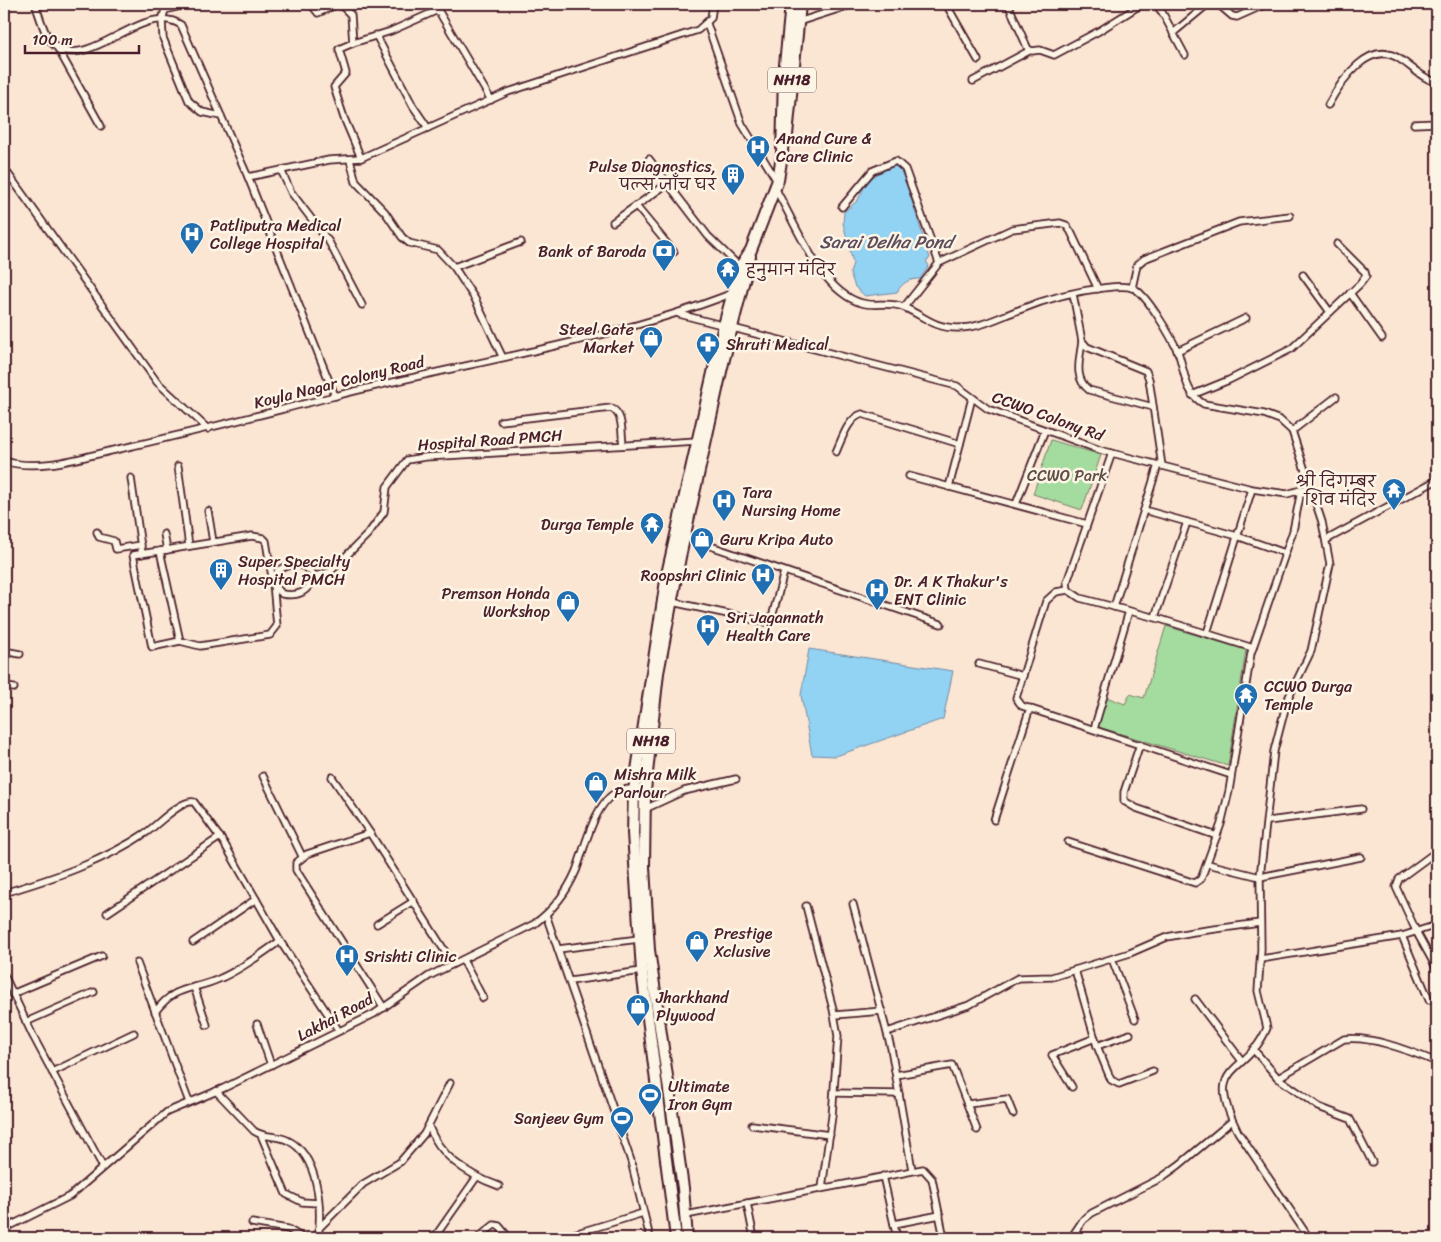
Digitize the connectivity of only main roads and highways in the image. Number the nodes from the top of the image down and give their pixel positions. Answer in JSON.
{"nodes":[{"id":1,"x":791,"y":4,"type":"edge"},
{"id":2,"x":800,"y":4,"type":"edge"},
{"id":3,"x":794,"y":23,"type":"junction"},
{"id":4,"x":751,"y":250,"type":"junction"},
{"id":5,"x":728,"y":326,"type":"junction"},
{"id":6,"x":676,"y":556,"type":"junction"},
{"id":7,"x":676,"y":1238,"type":"edge"},
{"id":8,"x":687,"y":1238,"type":"edge"}],
"edges":[{"from":1,"to":3,"type":"highway","number":"NH18"},
{"from":2,"to":3,"type":"highway","number":"NH18"},
{"from":3,"to":4,"type":"highway","number":"NH18"},
{"from":4,"to":5,"type":"highway","number":"NH18"},
{"from":4,"to":5,"type":"highway","number":"NH18"},
{"from":5,"to":6,"type":"highway","number":"NH18"},
{"from":5,"to":6,"type":"highway","number":"NH18"},
{"from":6,"to":7,"type":"highway","number":"NH18"},
{"from":6,"to":8,"type":"highway","number":"NH18"}]}
